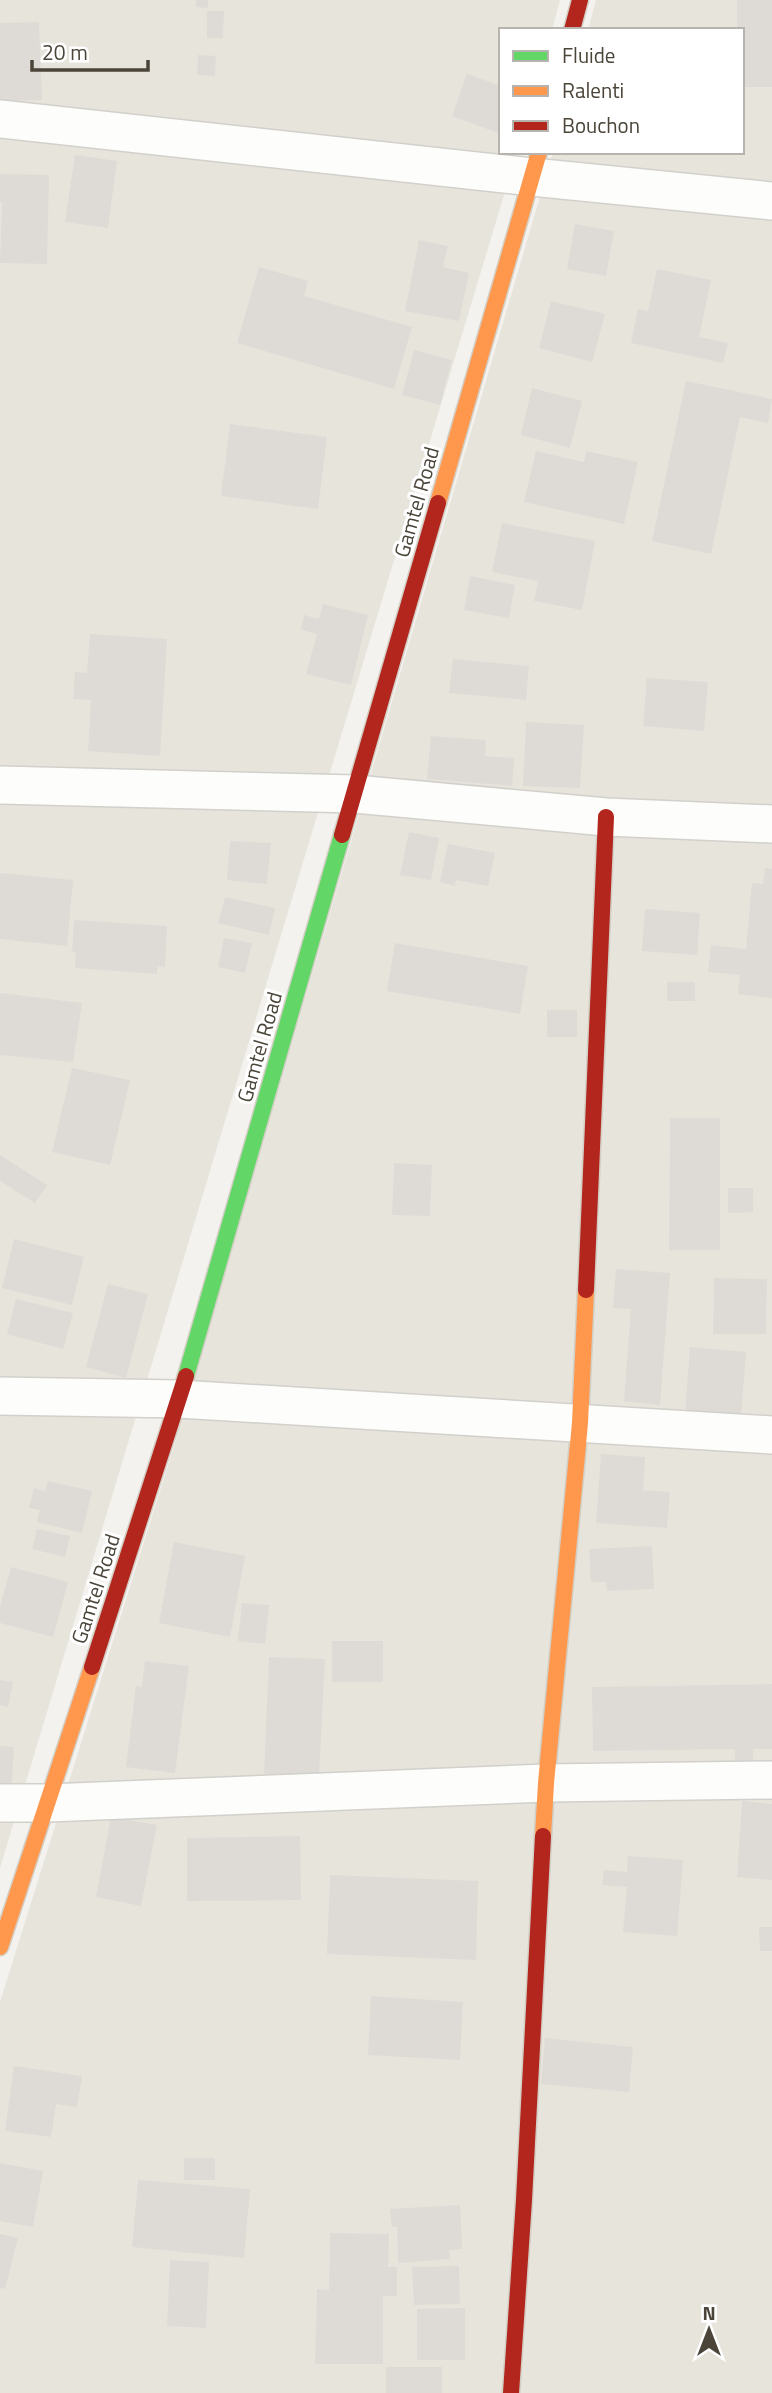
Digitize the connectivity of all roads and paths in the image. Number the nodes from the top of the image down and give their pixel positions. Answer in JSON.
{"nodes":[{"id":1,"x":580,"y":0,"type":"edge"},
{"id":2,"x":573,"y":28,"type":"edge"},
{"id":3,"x":0,"y":119,"type":"edge"},
{"id":4,"x":535,"y":165,"type":"edge"},
{"id":5,"x":772,"y":201,"type":"edge"},
{"id":6,"x":0,"y":785,"type":"edge"},
{"id":7,"x":355,"y":794,"type":"junction"},
{"id":8,"x":606,"y":817,"type":"junction"},
{"id":9,"x":772,"y":824,"type":"edge"},
{"id":10,"x":0,"y":1396,"type":"edge"},
{"id":11,"x":179,"y":1399,"type":"junction"},
{"id":12,"x":580,"y":1423,"type":"junction"},
{"id":13,"x":772,"y":1435,"type":"edge"},
{"id":14,"x":772,"y":1780,"type":"edge"},
{"id":15,"x":546,"y":1783,"type":"junction"},
{"id":16,"x":0,"y":1803,"type":"edge"},
{"id":17,"x":48,"y":1803,"type":"junction"},
{"id":18,"x":0,"y":1947,"type":"edge"},
{"id":19,"x":511,"y":2393,"type":"edge"}],
"edges":[{"from":1,"to":2,"type":"street"},
{"from":3,"to":4,"type":"street"},
{"from":4,"to":5,"type":"street"},
{"from":4,"to":7,"type":"street","name":"Gamtel Road"},
{"from":6,"to":7,"type":"street"},
{"from":7,"to":8,"type":"street"},
{"from":7,"to":11,"type":"street","name":"Gamtel Road"},
{"from":8,"to":9,"type":"street"},
{"from":8,"to":12,"type":"street"},
{"from":10,"to":11,"type":"street"},
{"from":11,"to":12,"type":"street"},
{"from":11,"to":17,"type":"street","name":"Gamtel Road"},
{"from":12,"to":13,"type":"street"},
{"from":12,"to":15,"type":"street"},
{"from":14,"to":15,"type":"street"},
{"from":15,"to":17,"type":"street"},
{"from":15,"to":19,"type":"street"},
{"from":16,"to":17,"type":"street"},
{"from":17,"to":18,"type":"street","name":"Gamtel Road"}]}
